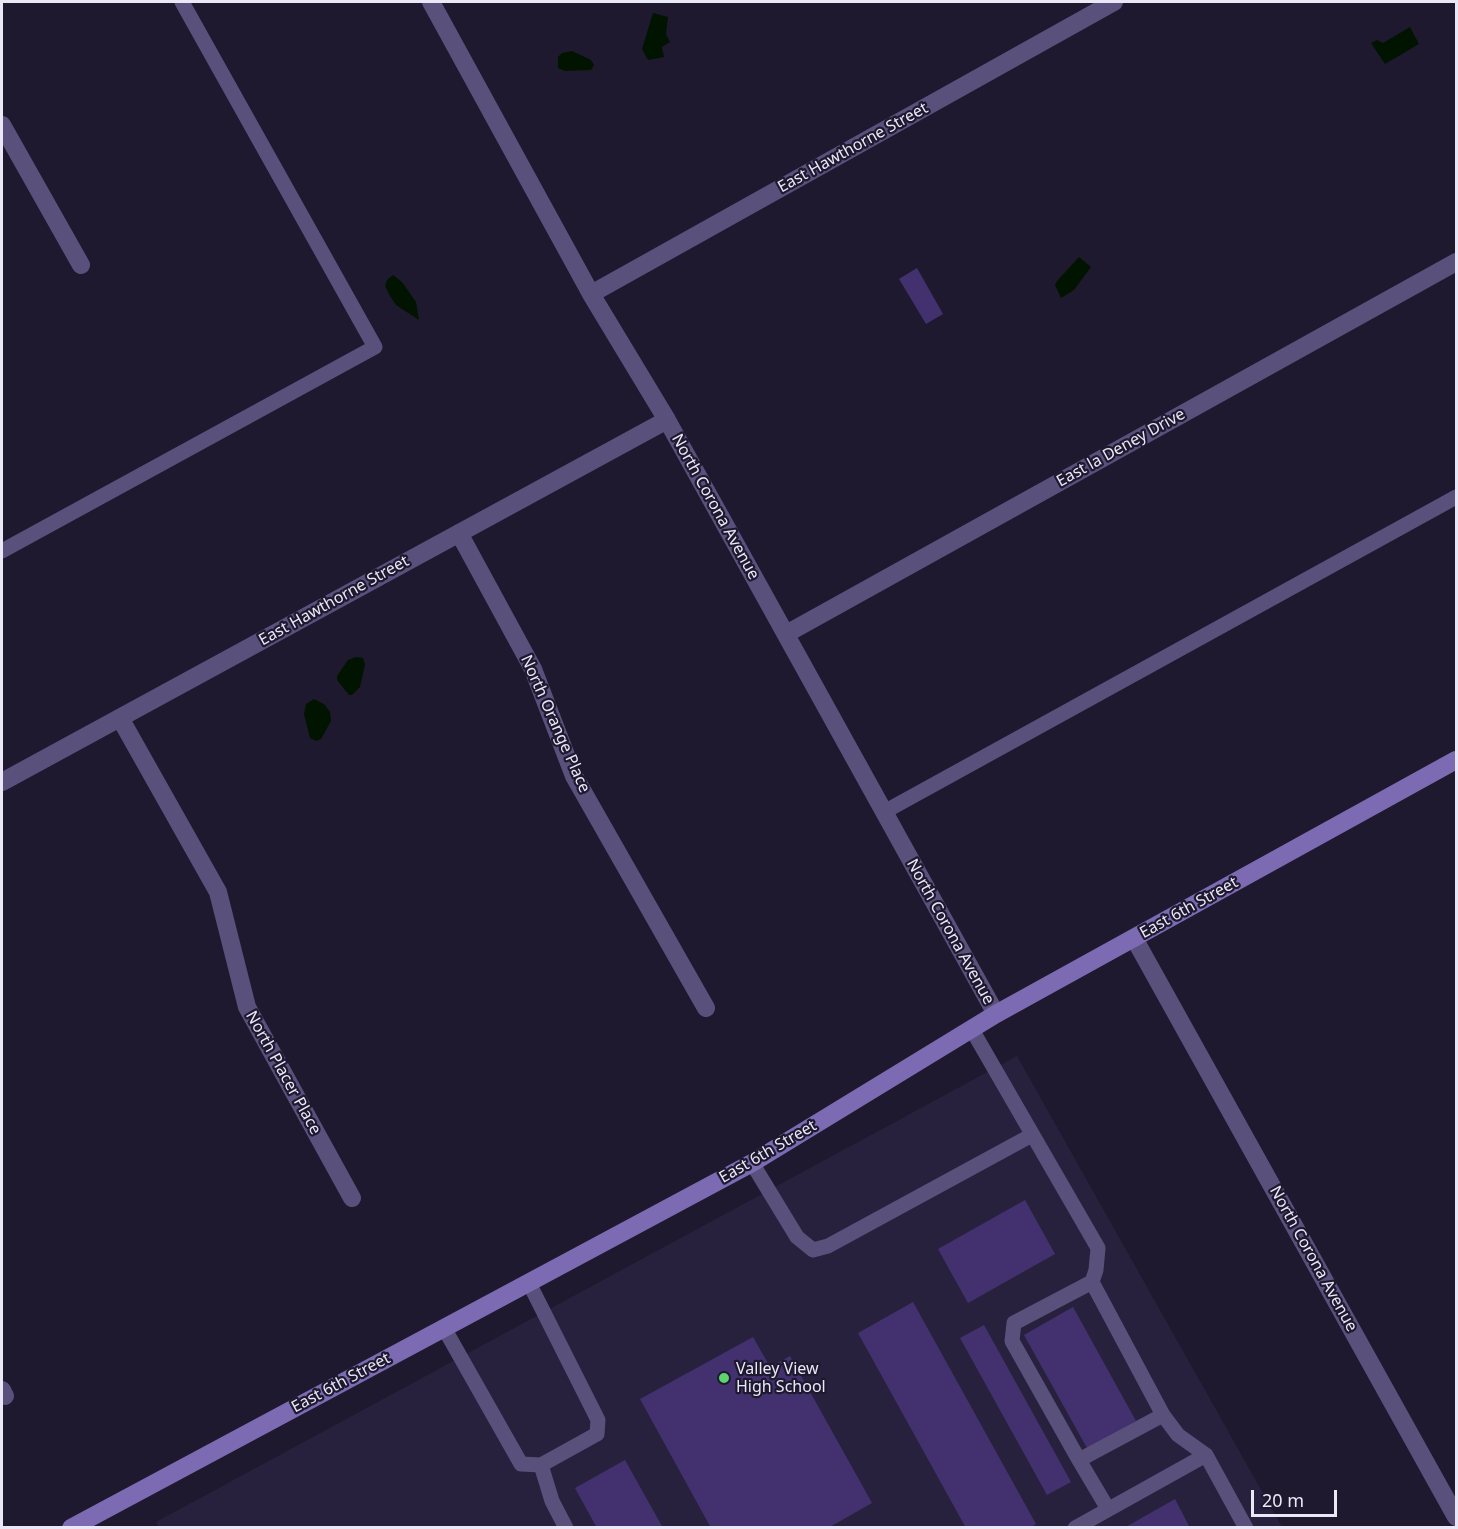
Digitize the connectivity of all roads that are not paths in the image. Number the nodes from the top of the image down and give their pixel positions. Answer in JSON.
{"nodes":[{"id":1,"x":182,"y":2,"type":"edge"},
{"id":2,"x":431,"y":2,"type":"edge"},
{"id":3,"x":1114,"y":2,"type":"edge"},
{"id":4,"x":2,"y":125,"type":"edge"},
{"id":5,"x":1456,"y":262,"type":"edge"},
{"id":6,"x":81,"y":265,"type":"dead end"},
{"id":7,"x":591,"y":294,"type":"junction"},
{"id":8,"x":667,"y":420,"type":"junction"},
{"id":9,"x":1456,"y":497,"type":"edge"},
{"id":10,"x":459,"y":533,"type":"junction"},
{"id":11,"x":2,"y":551,"type":"edge"},
{"id":12,"x":786,"y":634,"type":"junction"},
{"id":13,"x":120,"y":718,"type":"junction"},
{"id":14,"x":1456,"y":760,"type":"edge"},
{"id":15,"x":2,"y":782,"type":"edge"},
{"id":16,"x":884,"y":812,"type":"junction"},
{"id":17,"x":1134,"y":938,"type":"junction"},
{"id":18,"x":706,"y":1008,"type":"dead end"},
{"id":19,"x":996,"y":1014,"type":"junction"},
{"id":20,"x":971,"y":1029,"type":"junction"},
{"id":21,"x":1032,"y":1135,"type":"junction"},
{"id":22,"x":752,"y":1163,"type":"junction"},
{"id":23,"x":352,"y":1198,"type":"dead end"},
{"id":24,"x":529,"y":1282,"type":"junction"},
{"id":25,"x":1092,"y":1282,"type":"junction"},
{"id":26,"x":444,"y":1328,"type":"junction"},
{"id":27,"x":1163,"y":1415,"type":"junction"},
{"id":28,"x":1206,"y":1455,"type":"junction"},
{"id":29,"x":1079,"y":1460,"type":"junction"},
{"id":30,"x":541,"y":1465,"type":"junction"},
{"id":31,"x":1108,"y":1509,"type":"junction"},
{"id":32,"x":1456,"y":1513,"type":"edge"},
{"id":33,"x":71,"y":1527,"type":"edge"},
{"id":34,"x":566,"y":1527,"type":"edge"},
{"id":35,"x":1075,"y":1527,"type":"edge"},
{"id":36,"x":1246,"y":1527,"type":"edge"}],
"edges":[{"from":1,"to":11,"type":"lane"},
{"from":2,"to":7,"type":"street","name":"North Corona Avenue"},
{"from":3,"to":7,"type":"street","name":"East Hawthorne Street"},
{"from":4,"to":6,"type":"street"},
{"from":5,"to":12,"type":"street","name":"East la Deney Drive"},
{"from":7,"to":8,"type":"street","name":"North Corona Avenue"},
{"from":8,"to":10,"type":"street","name":"East Hawthorne Street"},
{"from":8,"to":12,"type":"street","name":"North Corona Avenue"},
{"from":9,"to":16,"type":"lane"},
{"from":10,"to":13,"type":"street","name":"East Hawthorne Street"},
{"from":10,"to":18,"type":"street","name":"North Orange Place"},
{"from":12,"to":16,"type":"street","name":"North Corona Avenue"},
{"from":13,"to":15,"type":"street","name":"East Hawthorne Street"},
{"from":13,"to":23,"type":"street","name":"North Placer Place"},
{"from":14,"to":17,"type":"main road","name":"East 6th Street"},
{"from":16,"to":19,"type":"street","name":"North Corona Avenue"},
{"from":17,"to":19,"type":"main road","name":"East 6th Street"},
{"from":17,"to":32,"type":"street","name":"North Corona Avenue"},
{"from":19,"to":20,"type":"main road","name":"East 6th Street"},
{"from":20,"to":21,"type":"lane"},
{"from":20,"to":22,"type":"main road","name":"East 6th Street"},
{"from":21,"to":22,"type":"lane"},
{"from":21,"to":25,"type":"lane"},
{"from":22,"to":24,"type":"main road","name":"East 6th Street"},
{"from":24,"to":26,"type":"main road","name":"East 6th Street"},
{"from":24,"to":30,"type":"lane"},
{"from":25,"to":27,"type":"lane"},
{"from":25,"to":29,"type":"lane"},
{"from":26,"to":30,"type":"lane"},
{"from":26,"to":33,"type":"main road","name":"East 6th Street"},
{"from":27,"to":28,"type":"lane"},
{"from":27,"to":29,"type":"lane"},
{"from":28,"to":31,"type":"lane"},
{"from":28,"to":36,"type":"lane"},
{"from":29,"to":31,"type":"lane"},
{"from":30,"to":34,"type":"lane"},
{"from":31,"to":35,"type":"lane"}]}
